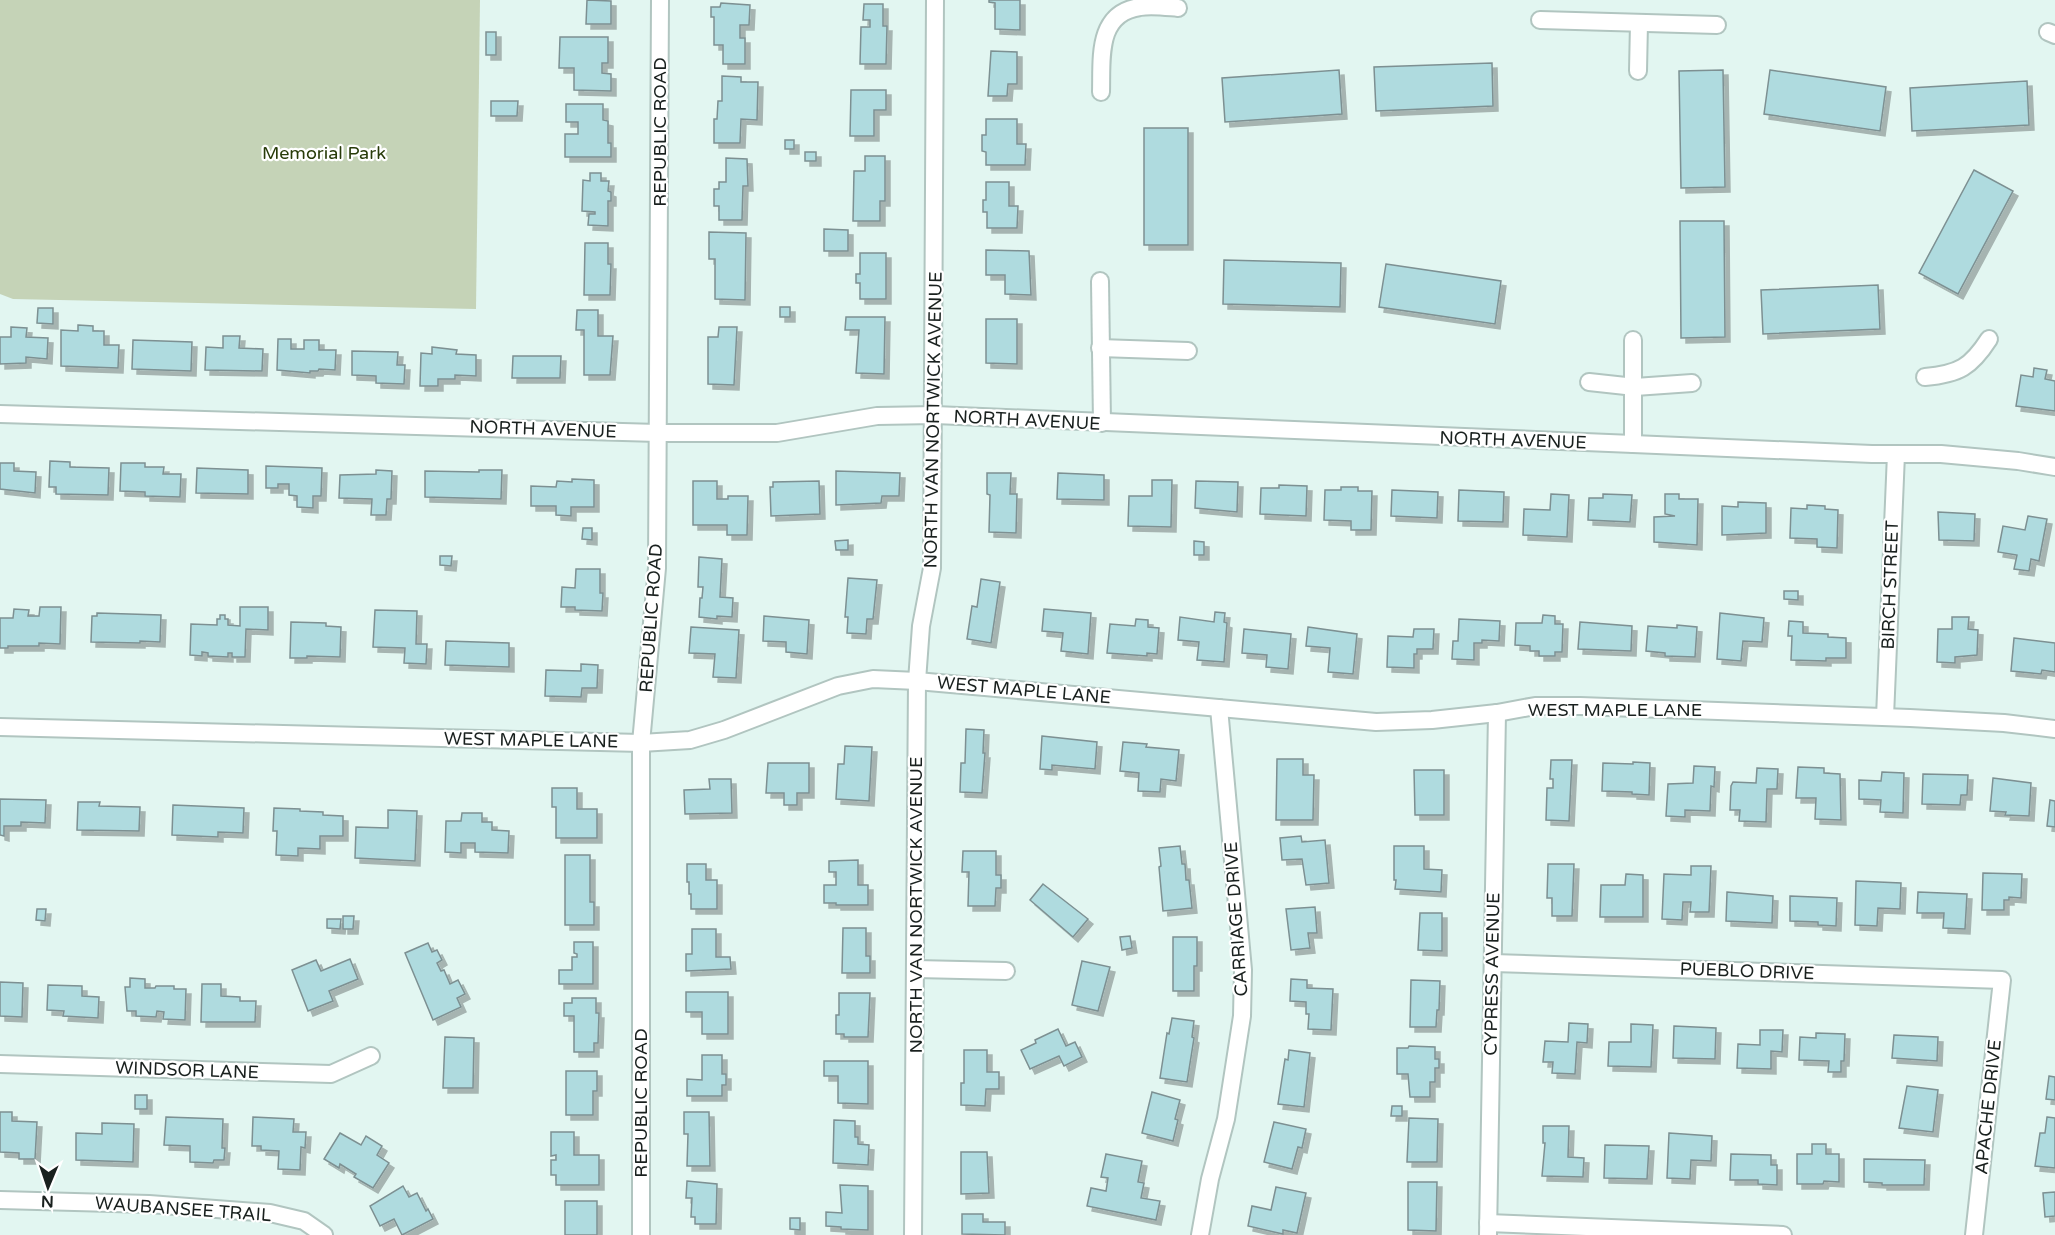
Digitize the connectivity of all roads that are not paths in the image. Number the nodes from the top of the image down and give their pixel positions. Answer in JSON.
{"nodes":[{"id":1,"x":660,"y":0,"type":"edge"},
{"id":2,"x":935,"y":0,"type":"edge"},
{"id":3,"x":1178,"y":8,"type":"dead end"},
{"id":4,"x":1540,"y":20,"type":"dead end"},
{"id":5,"x":1639,"y":23,"type":"junction"},
{"id":6,"x":1717,"y":25,"type":"dead end"},
{"id":7,"x":1638,"y":71,"type":"dead end"},
{"id":8,"x":1101,"y":92,"type":"dead end"},
{"id":9,"x":1100,"y":281,"type":"dead end"},
{"id":10,"x":1989,"y":339,"type":"dead end"},
{"id":11,"x":1634,"y":340,"type":"dead end"},
{"id":12,"x":1100,"y":348,"type":"junction"},
{"id":13,"x":1188,"y":351,"type":"dead end"},
{"id":14,"x":1925,"y":376,"type":"dead end"},
{"id":15,"x":1590,"y":382,"type":"dead end"},
{"id":16,"x":1692,"y":383,"type":"dead end"},
{"id":17,"x":1635,"y":387,"type":"junction"},
{"id":18,"x":0,"y":414,"type":"edge"},
{"id":19,"x":934,"y":415,"type":"junction"},
{"id":20,"x":1102,"y":423,"type":"junction"},
{"id":21,"x":658,"y":433,"type":"junction"},
{"id":22,"x":1633,"y":444,"type":"junction"},
{"id":23,"x":1896,"y":454,"type":"junction"},
{"id":24,"x":2055,"y":467,"type":"edge"},
{"id":25,"x":917,"y":681,"type":"junction"},
{"id":26,"x":1219,"y":708,"type":"junction"},
{"id":27,"x":1497,"y":713,"type":"junction"},
{"id":28,"x":1885,"y":717,"type":"junction"},
{"id":29,"x":0,"y":728,"type":"edge"},
{"id":30,"x":2055,"y":729,"type":"edge"},
{"id":31,"x":641,"y":743,"type":"junction"},
{"id":32,"x":1492,"y":963,"type":"junction"},
{"id":33,"x":916,"y":969,"type":"junction"},
{"id":34,"x":1006,"y":971,"type":"dead end"},
{"id":35,"x":2002,"y":980,"type":"joint"},
{"id":36,"x":371,"y":1056,"type":"dead end"},
{"id":37,"x":0,"y":1064,"type":"edge"},
{"id":38,"x":0,"y":1200,"type":"edge"},
{"id":39,"x":1488,"y":1229,"type":"edge"},
{"id":40,"x":324,"y":1235,"type":"edge"},
{"id":41,"x":641,"y":1235,"type":"edge"},
{"id":42,"x":913,"y":1235,"type":"edge"},
{"id":43,"x":1200,"y":1235,"type":"edge"},
{"id":44,"x":1783,"y":1235,"type":"edge"},
{"id":45,"x":1974,"y":1235,"type":"edge"}],
"edges":[{"from":1,"to":21,"type":"street","name":"REPUBLIC ROAD"},
{"from":2,"to":19,"type":"street","name":"NORTH VAN NORTWICK AVENUE"},
{"from":3,"to":8,"type":"street"},
{"from":4,"to":5,"type":"street"},
{"from":5,"to":6,"type":"street"},
{"from":5,"to":7,"type":"street"},
{"from":9,"to":12,"type":"street"},
{"from":10,"to":14,"type":"street"},
{"from":11,"to":17,"type":"street"},
{"from":12,"to":13,"type":"street"},
{"from":12,"to":20,"type":"street"},
{"from":15,"to":17,"type":"street"},
{"from":16,"to":17,"type":"street"},
{"from":17,"to":22,"type":"street"},
{"from":18,"to":21,"type":"street","name":"NORTH AVENUE"},
{"from":19,"to":20,"type":"street","name":"NORTH AVENUE"},
{"from":19,"to":21,"type":"street","name":"NORTH AVENUE"},
{"from":19,"to":25,"type":"street","name":"NORTH VAN NORTWICK AVENUE"},
{"from":20,"to":22,"type":"street","name":"NORTH AVENUE"},
{"from":21,"to":31,"type":"street","name":"REPUBLIC ROAD"},
{"from":22,"to":23,"type":"street","name":"NORTH AVENUE"},
{"from":23,"to":24,"type":"street","name":"NORTH AVENUE"},
{"from":23,"to":28,"type":"street","name":"BIRCH STREET"},
{"from":25,"to":26,"type":"street","name":"WEST MAPLE LANE"},
{"from":25,"to":31,"type":"street","name":"WEST MAPLE LANE"},
{"from":25,"to":33,"type":"street","name":"NORTH VAN NORTWICK AVENUE"},
{"from":26,"to":27,"type":"street","name":"WEST MAPLE LANE"},
{"from":26,"to":43,"type":"street","name":"CARRIAGE DRIVE"},
{"from":27,"to":28,"type":"street","name":"WEST MAPLE LANE"},
{"from":27,"to":32,"type":"street","name":"CYPRESS AVENUE"},
{"from":28,"to":30,"type":"street","name":"WEST MAPLE LANE"},
{"from":29,"to":31,"type":"street","name":"WEST MAPLE LANE"},
{"from":31,"to":41,"type":"street","name":"REPUBLIC ROAD"},
{"from":32,"to":35,"type":"street","name":"PUEBLO DRIVE"},
{"from":32,"to":39,"type":"street","name":"CYPRESS AVENUE"},
{"from":33,"to":34,"type":"street"},
{"from":33,"to":42,"type":"street","name":"NORTH VAN NORTWICK AVENUE"},
{"from":35,"to":45,"type":"street","name":"APACHE DRIVE"},
{"from":36,"to":37,"type":"street","name":"WINDSOR LANE"},
{"from":38,"to":40,"type":"street","name":"WAUBANSEE TRAIL"},
{"from":39,"to":44,"type":"street"}]}
